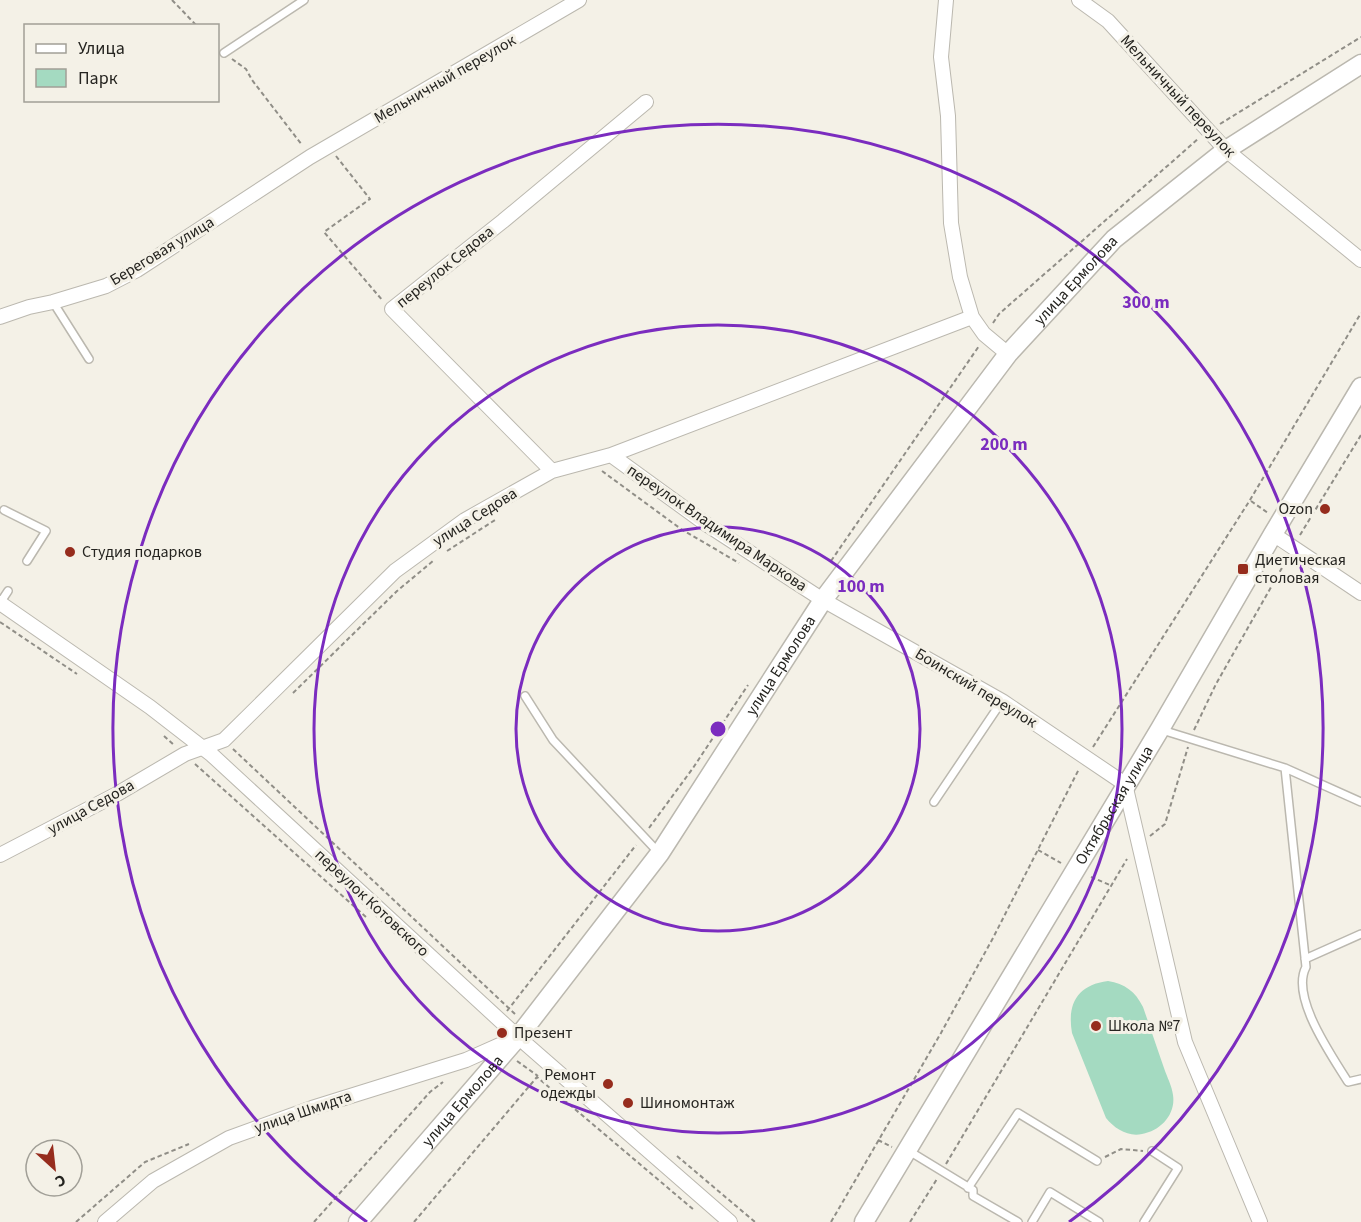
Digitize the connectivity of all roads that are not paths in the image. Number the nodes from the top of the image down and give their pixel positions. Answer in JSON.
{"nodes":[{"id":1,"x":304,"y":0,"type":"edge"},
{"id":2,"x":579,"y":0,"type":"edge"},
{"id":3,"x":946,"y":0,"type":"edge"},
{"id":4,"x":1079,"y":0,"type":"edge"},
{"id":5,"x":224,"y":53,"type":"road end"},
{"id":6,"x":1361,"y":64,"type":"edge"},
{"id":7,"x":646,"y":102,"type":"dead end"},
{"id":8,"x":1226,"y":150,"type":"junction"},
{"id":9,"x":310,"y":157,"type":"joint"},
{"id":10,"x":1361,"y":260,"type":"edge"},
{"id":11,"x":53,"y":302,"type":"junction"},
{"id":12,"x":0,"y":317,"type":"edge"},
{"id":13,"x":972,"y":317,"type":"junction"},
{"id":14,"x":1008,"y":354,"type":"junction"},
{"id":15,"x":89,"y":359,"type":"dead end"},
{"id":16,"x":1361,"y":387,"type":"edge"},
{"id":17,"x":611,"y":455,"type":"junction"},
{"id":18,"x":552,"y":471,"type":"junction"},
{"id":19,"x":4,"y":510,"type":"dead end"},
{"id":20,"x":1273,"y":534,"type":"junction"},
{"id":21,"x":27,"y":561,"type":"dead end"},
{"id":22,"x":1361,"y":593,"type":"edge"},
{"id":23,"x":3,"y":599,"type":"edge"},
{"id":24,"x":823,"y":600,"type":"junction"},
{"id":25,"x":525,"y":696,"type":"dead end"},
{"id":26,"x":1002,"y":700,"type":"junction"},
{"id":27,"x":1160,"y":729,"type":"junction"},
{"id":28,"x":206,"y":751,"type":"junction"},
{"id":29,"x":1285,"y":768,"type":"junction"},
{"id":30,"x":1125,"y":784,"type":"junction"},
{"id":31,"x":934,"y":801,"type":"dead end"},
{"id":32,"x":1361,"y":802,"type":"edge"},
{"id":33,"x":660,"y":853,"type":"junction"},
{"id":34,"x":0,"y":855,"type":"edge"},
{"id":35,"x":1361,"y":934,"type":"edge"},
{"id":36,"x":1305,"y":959,"type":"junction"},
{"id":37,"x":512,"y":1044,"type":"junction"},
{"id":38,"x":1361,"y":1079,"type":"edge"},
{"id":39,"x":907,"y":1150,"type":"junction"},
{"id":40,"x":1152,"y":1151,"type":"road end"},
{"id":41,"x":1097,"y":1161,"type":"road end"},
{"id":42,"x":968,"y":1188,"type":"junction"},
{"id":43,"x":105,"y":1222,"type":"edge"},
{"id":44,"x":358,"y":1222,"type":"edge"},
{"id":45,"x":730,"y":1222,"type":"edge"},
{"id":46,"x":864,"y":1222,"type":"edge"},
{"id":47,"x":1018,"y":1222,"type":"edge"},
{"id":48,"x":1032,"y":1222,"type":"edge"},
{"id":49,"x":1099,"y":1222,"type":"edge"},
{"id":50,"x":1144,"y":1222,"type":"edge"},
{"id":51,"x":1260,"y":1222,"type":"edge"}],
"edges":[{"from":1,"to":5,"type":"lane"},
{"from":2,"to":9,"type":"street","name":"Мельничный переулок"},
{"from":3,"to":13,"type":"street"},
{"from":4,"to":8,"type":"street","name":"Мельничный переулок"},
{"from":6,"to":8,"type":"street","name":"улица Ермолова"},
{"from":7,"to":18,"type":"street","name":"переулок Седова"},
{"from":8,"to":10,"type":"street","name":"Мельничный переулок"},
{"from":8,"to":14,"type":"street","name":"улица Ермолова"},
{"from":9,"to":11,"type":"street","name":"Береговая улица"},
{"from":11,"to":12,"type":"street","name":"Береговая улица"},
{"from":11,"to":15,"type":"lane"},
{"from":13,"to":14,"type":"street"},
{"from":13,"to":17,"type":"street","name":"улица Седова"},
{"from":14,"to":24,"type":"street","name":"улица Ермолова"},
{"from":16,"to":20,"type":"street","name":"Октябрьская улица"},
{"from":17,"to":18,"type":"street","name":"улица Седова"},
{"from":17,"to":24,"type":"street","name":"переулок Владимира Маркова"},
{"from":18,"to":28,"type":"street","name":"улица Седова"},
{"from":19,"to":21,"type":"lane"},
{"from":20,"to":22,"type":"street"},
{"from":20,"to":27,"type":"street","name":"Октябрьская улица"},
{"from":23,"to":28,"type":"street","name":"переулок Котовского"},
{"from":24,"to":26,"type":"street","name":"Боинский переулок"},
{"from":24,"to":33,"type":"street","name":"улица Ермолова"},
{"from":25,"to":33,"type":"lane"},
{"from":26,"to":30,"type":"street","name":"Боинский переулок"},
{"from":26,"to":31,"type":"lane"},
{"from":27,"to":29,"type":"lane"},
{"from":27,"to":30,"type":"street","name":"Октябрьская улица"},
{"from":28,"to":34,"type":"street","name":"улица Седова"},
{"from":28,"to":37,"type":"street","name":"переулок Котовского"},
{"from":29,"to":32,"type":"lane"},
{"from":29,"to":36,"type":"lane"},
{"from":30,"to":39,"type":"street","name":"Октябрьская улица"},
{"from":30,"to":51,"type":"street"},
{"from":33,"to":37,"type":"street","name":"улица Ермолова"},
{"from":35,"to":36,"type":"lane"},
{"from":36,"to":38,"type":"lane"},
{"from":37,"to":43,"type":"street","name":"улица Шмидта"},
{"from":37,"to":44,"type":"street","name":"улица Ермолова"},
{"from":37,"to":45,"type":"street","name":"переулок Котовского"},
{"from":39,"to":42,"type":"lane"},
{"from":39,"to":46,"type":"street","name":"Октябрьская улица"},
{"from":40,"to":50,"type":"lane"},
{"from":41,"to":42,"type":"lane"},
{"from":42,"to":47,"type":"lane"},
{"from":48,"to":49,"type":"lane"}]}
